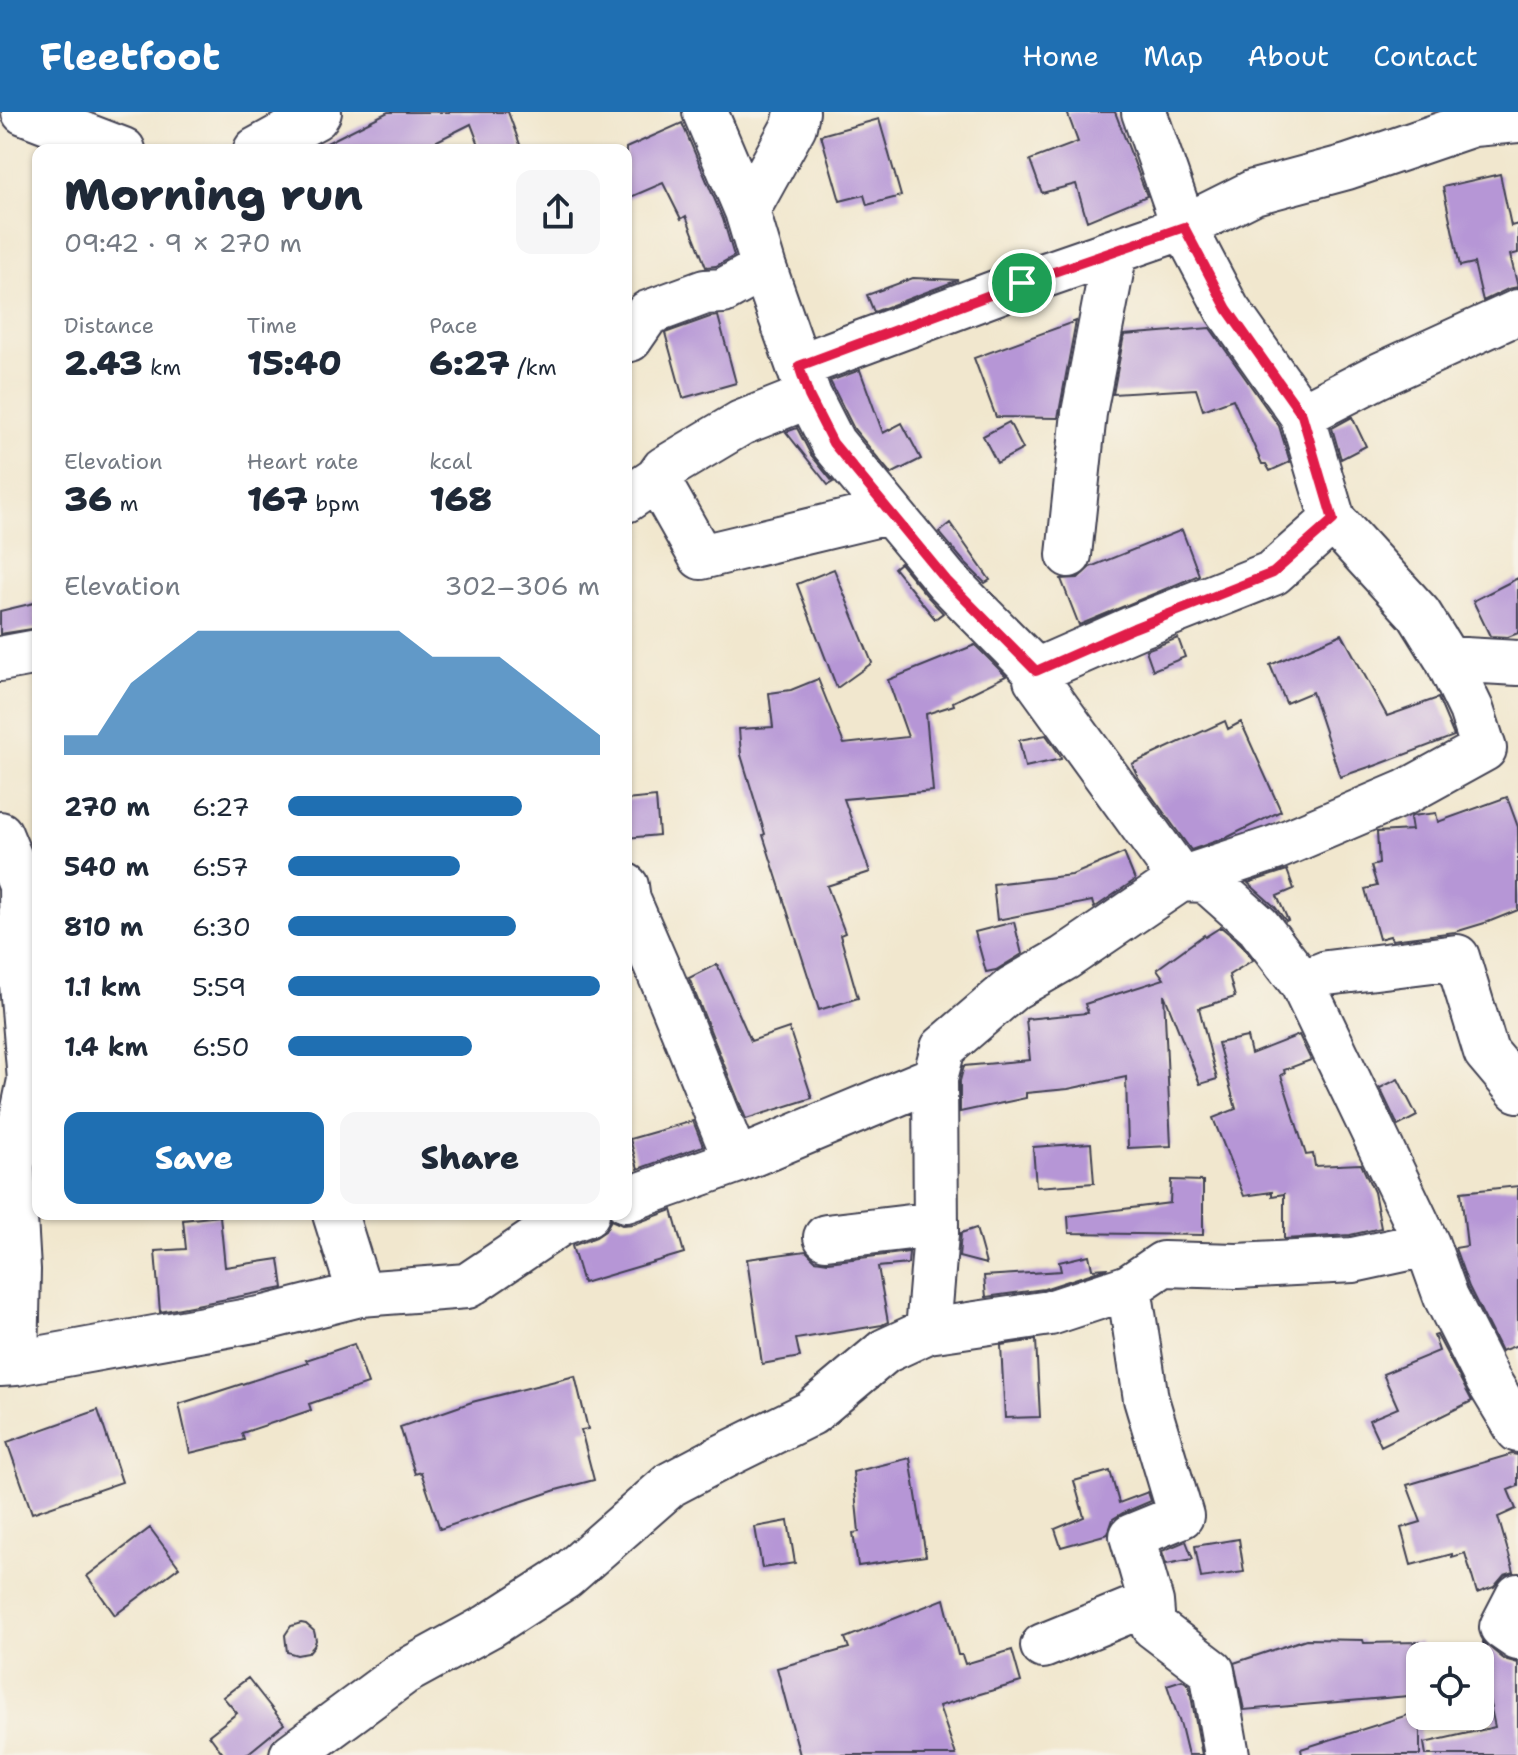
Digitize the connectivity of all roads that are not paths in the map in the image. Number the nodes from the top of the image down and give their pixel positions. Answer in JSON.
{"nodes":[{"id":1,"x":24,"y":112,"type":"edge"},
{"id":2,"x":319,"y":112,"type":"edge"},
{"id":3,"x":705,"y":112,"type":"edge"},
{"id":4,"x":797,"y":112,"type":"edge"},
{"id":5,"x":1151,"y":119,"type":"edge"},
{"id":6,"x":1518,"y":120,"type":"edge"},
{"id":7,"x":107,"y":144,"type":"edge"},
{"id":8,"x":267,"y":144,"type":"edge"},
{"id":9,"x":747,"y":211,"type":"junction"},
{"id":10,"x":1184,"y":227,"type":"junction"},
{"id":11,"x":1115,"y":251,"type":"junction"},
{"id":12,"x":764,"y":268,"type":"junction"},
{"id":13,"x":1518,"y":312,"type":"edge"},
{"id":14,"x":632,"y":336,"type":"edge"},
{"id":15,"x":804,"y":381,"type":"junction"},
{"id":16,"x":1302,"y":415,"type":"junction"},
{"id":17,"x":642,"y":490,"type":"edge"},
{"id":18,"x":888,"y":512,"type":"junction"},
{"id":19,"x":1333,"y":520,"type":"junction"},
{"id":20,"x":1069,"y":555,"type":"dead end"},
{"id":21,"x":32,"y":653,"type":"edge"},
{"id":22,"x":0,"y":659,"type":"edge"},
{"id":23,"x":1447,"y":659,"type":"junction"},
{"id":24,"x":1518,"y":663,"type":"edge"},
{"id":25,"x":1036,"y":671,"type":"junction"},
{"id":26,"x":0,"y":834,"type":"edge"},
{"id":27,"x":1181,"y":879,"type":"junction"},
{"id":28,"x":632,"y":909,"type":"edge"},
{"id":29,"x":1302,"y":983,"type":"junction"},
{"id":30,"x":1502,"y":1054,"type":"edge"},
{"id":31,"x":935,"y":1078,"type":"junction"},
{"id":32,"x":15,"y":1082,"type":"edge"},
{"id":33,"x":1518,"y":1090,"type":"edge"},
{"id":34,"x":736,"y":1161,"type":"junction"},
{"id":35,"x":632,"y":1198,"type":"edge"},
{"id":36,"x":337,"y":1220,"type":"edge"},
{"id":37,"x":570,"y":1220,"type":"edge"},
{"id":38,"x":936,"y":1224,"type":"junction"},
{"id":39,"x":826,"y":1237,"type":"dead end"},
{"id":40,"x":1427,"y":1244,"type":"junction"},
{"id":41,"x":1129,"y":1287,"type":"junction"},
{"id":42,"x":360,"y":1294,"type":"junction"},
{"id":43,"x":928,"y":1331,"type":"junction"},
{"id":44,"x":8,"y":1363,"type":"edge"},
{"id":45,"x":1518,"y":1430,"type":"edge"},
{"id":46,"x":1518,"y":1596,"type":"edge"},
{"id":47,"x":1151,"y":1602,"type":"junction"},
{"id":48,"x":1518,"y":1638,"type":"edge"},
{"id":49,"x":1043,"y":1646,"type":"dead end"},
{"id":50,"x":292,"y":1755,"type":"edge"},
{"id":51,"x":1227,"y":1755,"type":"edge"}],
"edges":[{"from":1,"to":7,"type":"street"},
{"from":2,"to":8,"type":"street"},
{"from":3,"to":9,"type":"street"},
{"from":4,"to":9,"type":"street"},
{"from":5,"to":10,"type":"street"},
{"from":6,"to":10,"type":"street"},
{"from":9,"to":12,"type":"street"},
{"from":10,"to":11,"type":"street"},
{"from":10,"to":16,"type":"street"},
{"from":11,"to":15,"type":"street"},
{"from":11,"to":20,"type":"street"},
{"from":12,"to":14,"type":"street"},
{"from":12,"to":15,"type":"street"},
{"from":13,"to":16,"type":"street"},
{"from":15,"to":17,"type":"street"},
{"from":15,"to":18,"type":"street"},
{"from":16,"to":19,"type":"street"},
{"from":17,"to":18,"type":"street"},
{"from":18,"to":25,"type":"street"},
{"from":19,"to":23,"type":"street"},
{"from":19,"to":25,"type":"street"},
{"from":21,"to":22,"type":"street"},
{"from":23,"to":24,"type":"street"},
{"from":23,"to":27,"type":"street"},
{"from":25,"to":27,"type":"street"},
{"from":26,"to":32,"type":"street"},
{"from":27,"to":29,"type":"street"},
{"from":27,"to":31,"type":"street"},
{"from":28,"to":34,"type":"street"},
{"from":29,"to":30,"type":"street"},
{"from":29,"to":40,"type":"street"},
{"from":30,"to":33,"type":"street"},
{"from":31,"to":34,"type":"street"},
{"from":31,"to":38,"type":"street"},
{"from":32,"to":44,"type":"street"},
{"from":34,"to":35,"type":"street"},
{"from":36,"to":42,"type":"street"},
{"from":37,"to":42,"type":"street"},
{"from":38,"to":39,"type":"street"},
{"from":38,"to":43,"type":"street"},
{"from":40,"to":41,"type":"street"},
{"from":40,"to":45,"type":"street"},
{"from":41,"to":43,"type":"street"},
{"from":41,"to":47,"type":"street"},
{"from":42,"to":44,"type":"street"},
{"from":43,"to":50,"type":"street"},
{"from":46,"to":48,"type":"street"},
{"from":47,"to":49,"type":"street"},
{"from":47,"to":51,"type":"street"}]}
